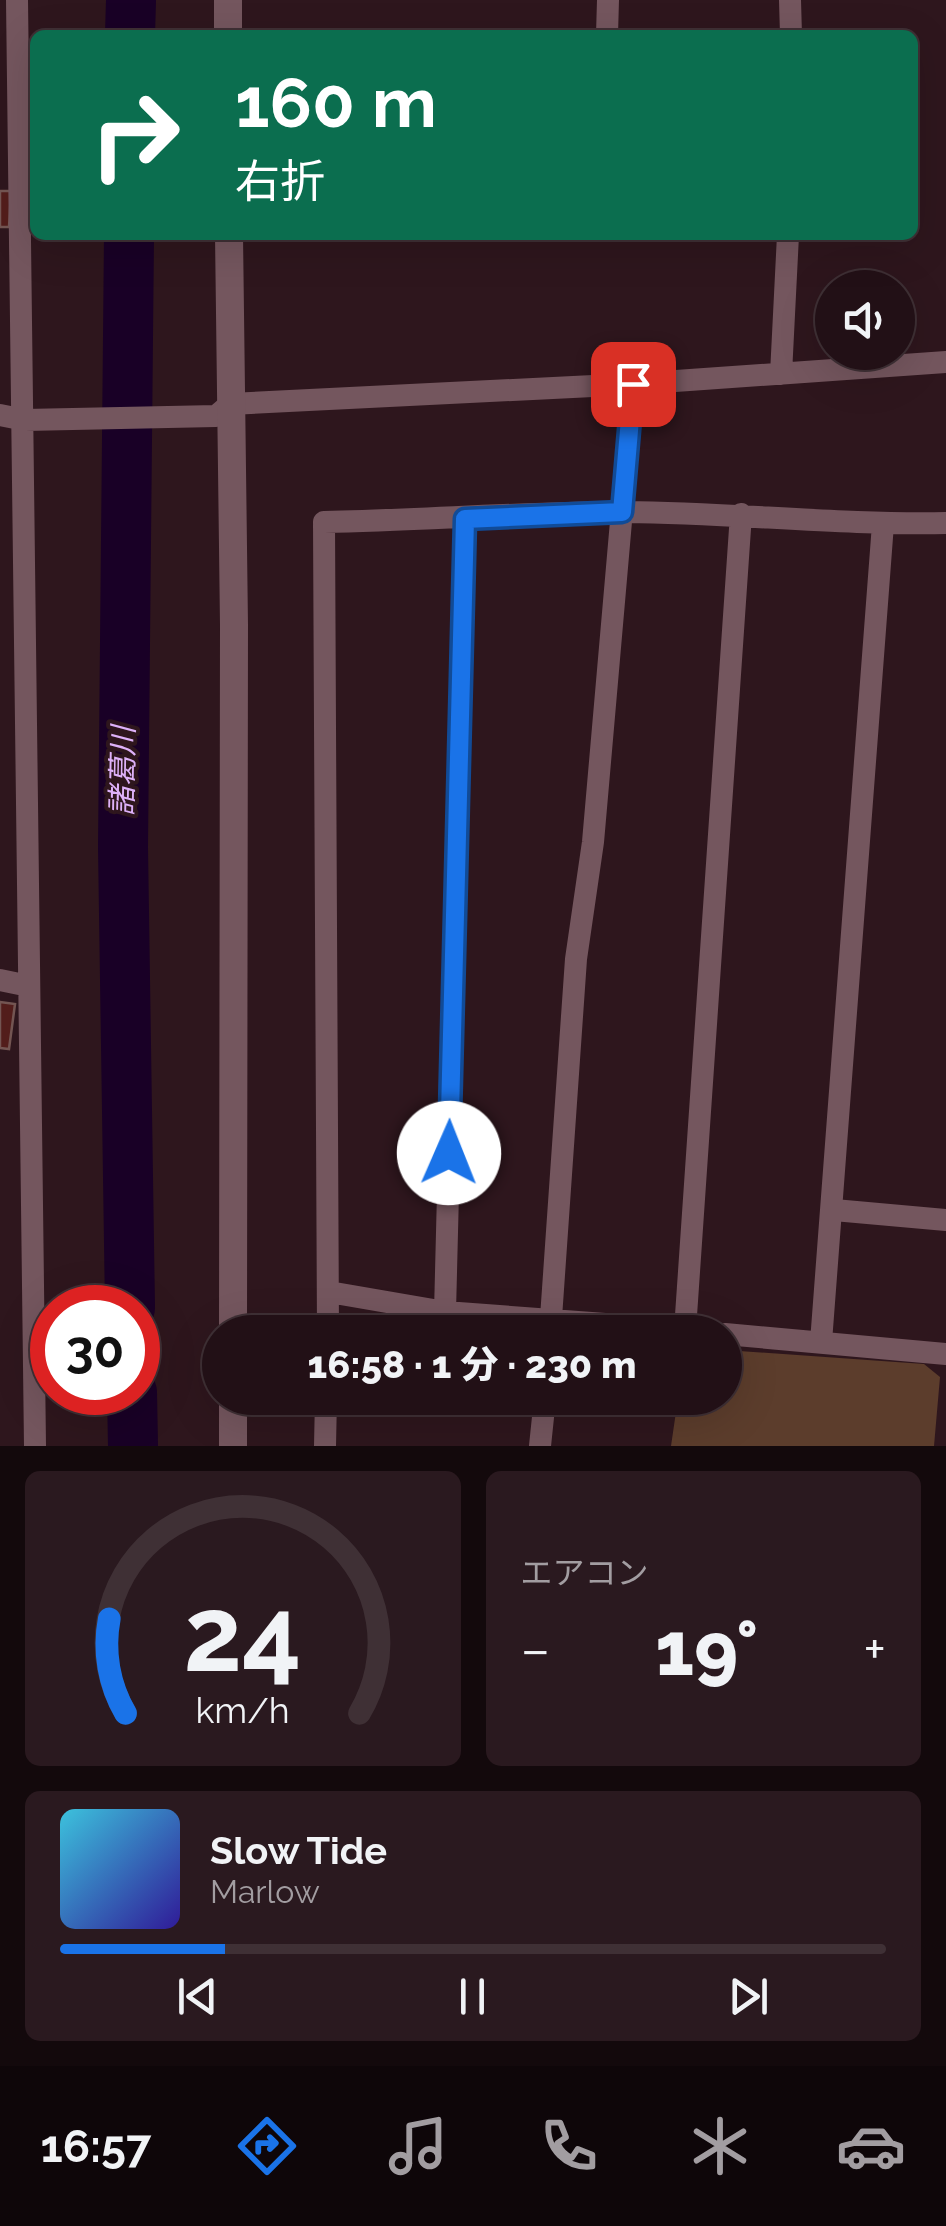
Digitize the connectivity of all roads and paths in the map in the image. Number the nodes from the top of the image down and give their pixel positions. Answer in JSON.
{"nodes":[{"id":1,"x":16,"y":0,"type":"edge"},
{"id":2,"x":228,"y":0,"type":"edge"},
{"id":3,"x":608,"y":0,"type":"edge"},
{"id":4,"x":790,"y":0,"type":"edge"},
{"id":5,"x":228,"y":30,"type":"edge"},
{"id":6,"x":608,"y":30,"type":"edge"},
{"id":7,"x":791,"y":30,"type":"edge"},
{"id":8,"x":229,"y":240,"type":"edge"},
{"id":9,"x":788,"y":240,"type":"edge"},
{"id":10,"x":946,"y":362,"type":"edge"},
{"id":11,"x":781,"y":374,"type":"junction"},
{"id":12,"x":633,"y":384,"type":"junction"},
{"id":13,"x":223,"y":410,"type":"junction"},
{"id":14,"x":0,"y":416,"type":"edge"},
{"id":15,"x":24,"y":420,"type":"junction"},
{"id":16,"x":622,"y":512,"type":"junction"},
{"id":17,"x":741,"y":514,"type":"junction"},
{"id":18,"x":465,"y":519,"type":"junction"},
{"id":19,"x":946,"y":523,"type":"edge"},
{"id":20,"x":883,"y":524,"type":"junction"},
{"id":21,"x":0,"y":980,"type":"edge"},
{"id":22,"x":28,"y":986,"type":"junction"},
{"id":23,"x":834,"y":1210,"type":"junction"},
{"id":24,"x":946,"y":1220,"type":"edge"},
{"id":25,"x":330,"y":1292,"type":"junction"},
{"id":26,"x":445,"y":1312,"type":"junction"},
{"id":27,"x":233,"y":1315,"type":"edge"},
{"id":28,"x":329,"y":1315,"type":"edge"},
{"id":29,"x":468,"y":1315,"type":"edge"},
{"id":30,"x":552,"y":1315,"type":"edge"},
{"id":31,"x":686,"y":1315,"type":"edge"},
{"id":32,"x":742,"y":1335,"type":"edge"},
{"id":33,"x":821,"y":1342,"type":"junction"},
{"id":34,"x":946,"y":1354,"type":"edge"},
{"id":35,"x":233,"y":1415,"type":"edge"},
{"id":36,"x":326,"y":1415,"type":"edge"},
{"id":37,"x":543,"y":1415,"type":"edge"},
{"id":38,"x":35,"y":1446,"type":"edge"},
{"id":39,"x":233,"y":1446,"type":"edge"},
{"id":40,"x":325,"y":1446,"type":"edge"},
{"id":41,"x":540,"y":1446,"type":"edge"}],
"edges":[{"from":1,"to":15,"type":"street"},
{"from":2,"to":5,"type":"street"},
{"from":3,"to":6,"type":"street"},
{"from":4,"to":7,"type":"street"},
{"from":8,"to":13,"type":"street"},
{"from":9,"to":11,"type":"street"},
{"from":10,"to":11,"type":"street"},
{"from":11,"to":12,"type":"street"},
{"from":12,"to":13,"type":"street"},
{"from":12,"to":16,"type":"street"},
{"from":13,"to":15,"type":"street"},
{"from":13,"to":27,"type":"street"},
{"from":14,"to":15,"type":"street"},
{"from":15,"to":22,"type":"street"},
{"from":16,"to":17,"type":"street"},
{"from":16,"to":18,"type":"street"},
{"from":16,"to":30,"type":"street"},
{"from":17,"to":20,"type":"street"},
{"from":17,"to":31,"type":"street"},
{"from":18,"to":25,"type":"street"},
{"from":18,"to":26,"type":"street"},
{"from":19,"to":20,"type":"street"},
{"from":20,"to":23,"type":"street"},
{"from":21,"to":22,"type":"street"},
{"from":22,"to":38,"type":"street"},
{"from":23,"to":24,"type":"street"},
{"from":23,"to":33,"type":"street"},
{"from":25,"to":26,"type":"street"},
{"from":25,"to":28,"type":"street"},
{"from":26,"to":29,"type":"street"},
{"from":32,"to":33,"type":"street"},
{"from":33,"to":34,"type":"street"},
{"from":35,"to":39,"type":"street"},
{"from":36,"to":40,"type":"street"},
{"from":37,"to":41,"type":"street"}]}
